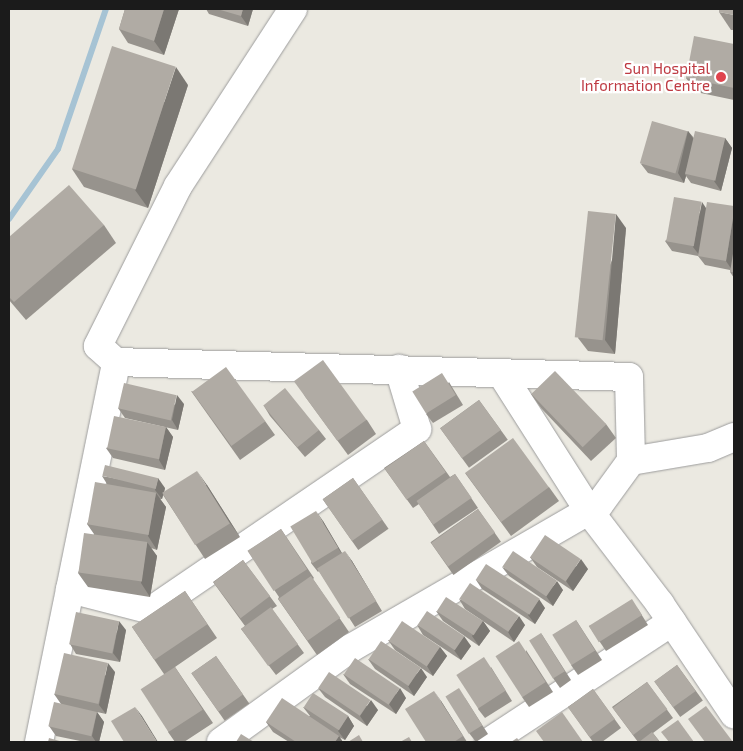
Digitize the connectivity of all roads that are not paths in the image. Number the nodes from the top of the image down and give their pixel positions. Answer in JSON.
{"nodes":[{"id":1,"x":292,"y":9,"type":"edge"},
{"id":2,"x":116,"y":362,"type":"junction"},
{"id":3,"x":399,"y":369,"type":"junction"},
{"id":4,"x":501,"y":372,"type":"junction"},
{"id":5,"x":734,"y":437,"type":"edge"},
{"id":6,"x":631,"y":461,"type":"junction"},
{"id":7,"x":589,"y":511,"type":"junction"},
{"id":8,"x":70,"y":589,"type":"junction"},
{"id":9,"x":672,"y":622,"type":"junction"},
{"id":10,"x":734,"y":714,"type":"edge"},
{"id":11,"x":39,"y":742,"type":"edge"},
{"id":12,"x":221,"y":742,"type":"edge"},
{"id":13,"x":489,"y":742,"type":"edge"}],
"edges":[{"from":1,"to":2,"type":"street"},
{"from":2,"to":3,"type":"street"},
{"from":2,"to":8,"type":"street"},
{"from":3,"to":4,"type":"street"},
{"from":3,"to":8,"type":"street"},
{"from":4,"to":6,"type":"street"},
{"from":4,"to":7,"type":"street"},
{"from":5,"to":6,"type":"street"},
{"from":6,"to":7,"type":"street"},
{"from":7,"to":9,"type":"street"},
{"from":7,"to":12,"type":"street"},
{"from":8,"to":11,"type":"street"},
{"from":9,"to":10,"type":"street"},
{"from":9,"to":13,"type":"street"}]}
